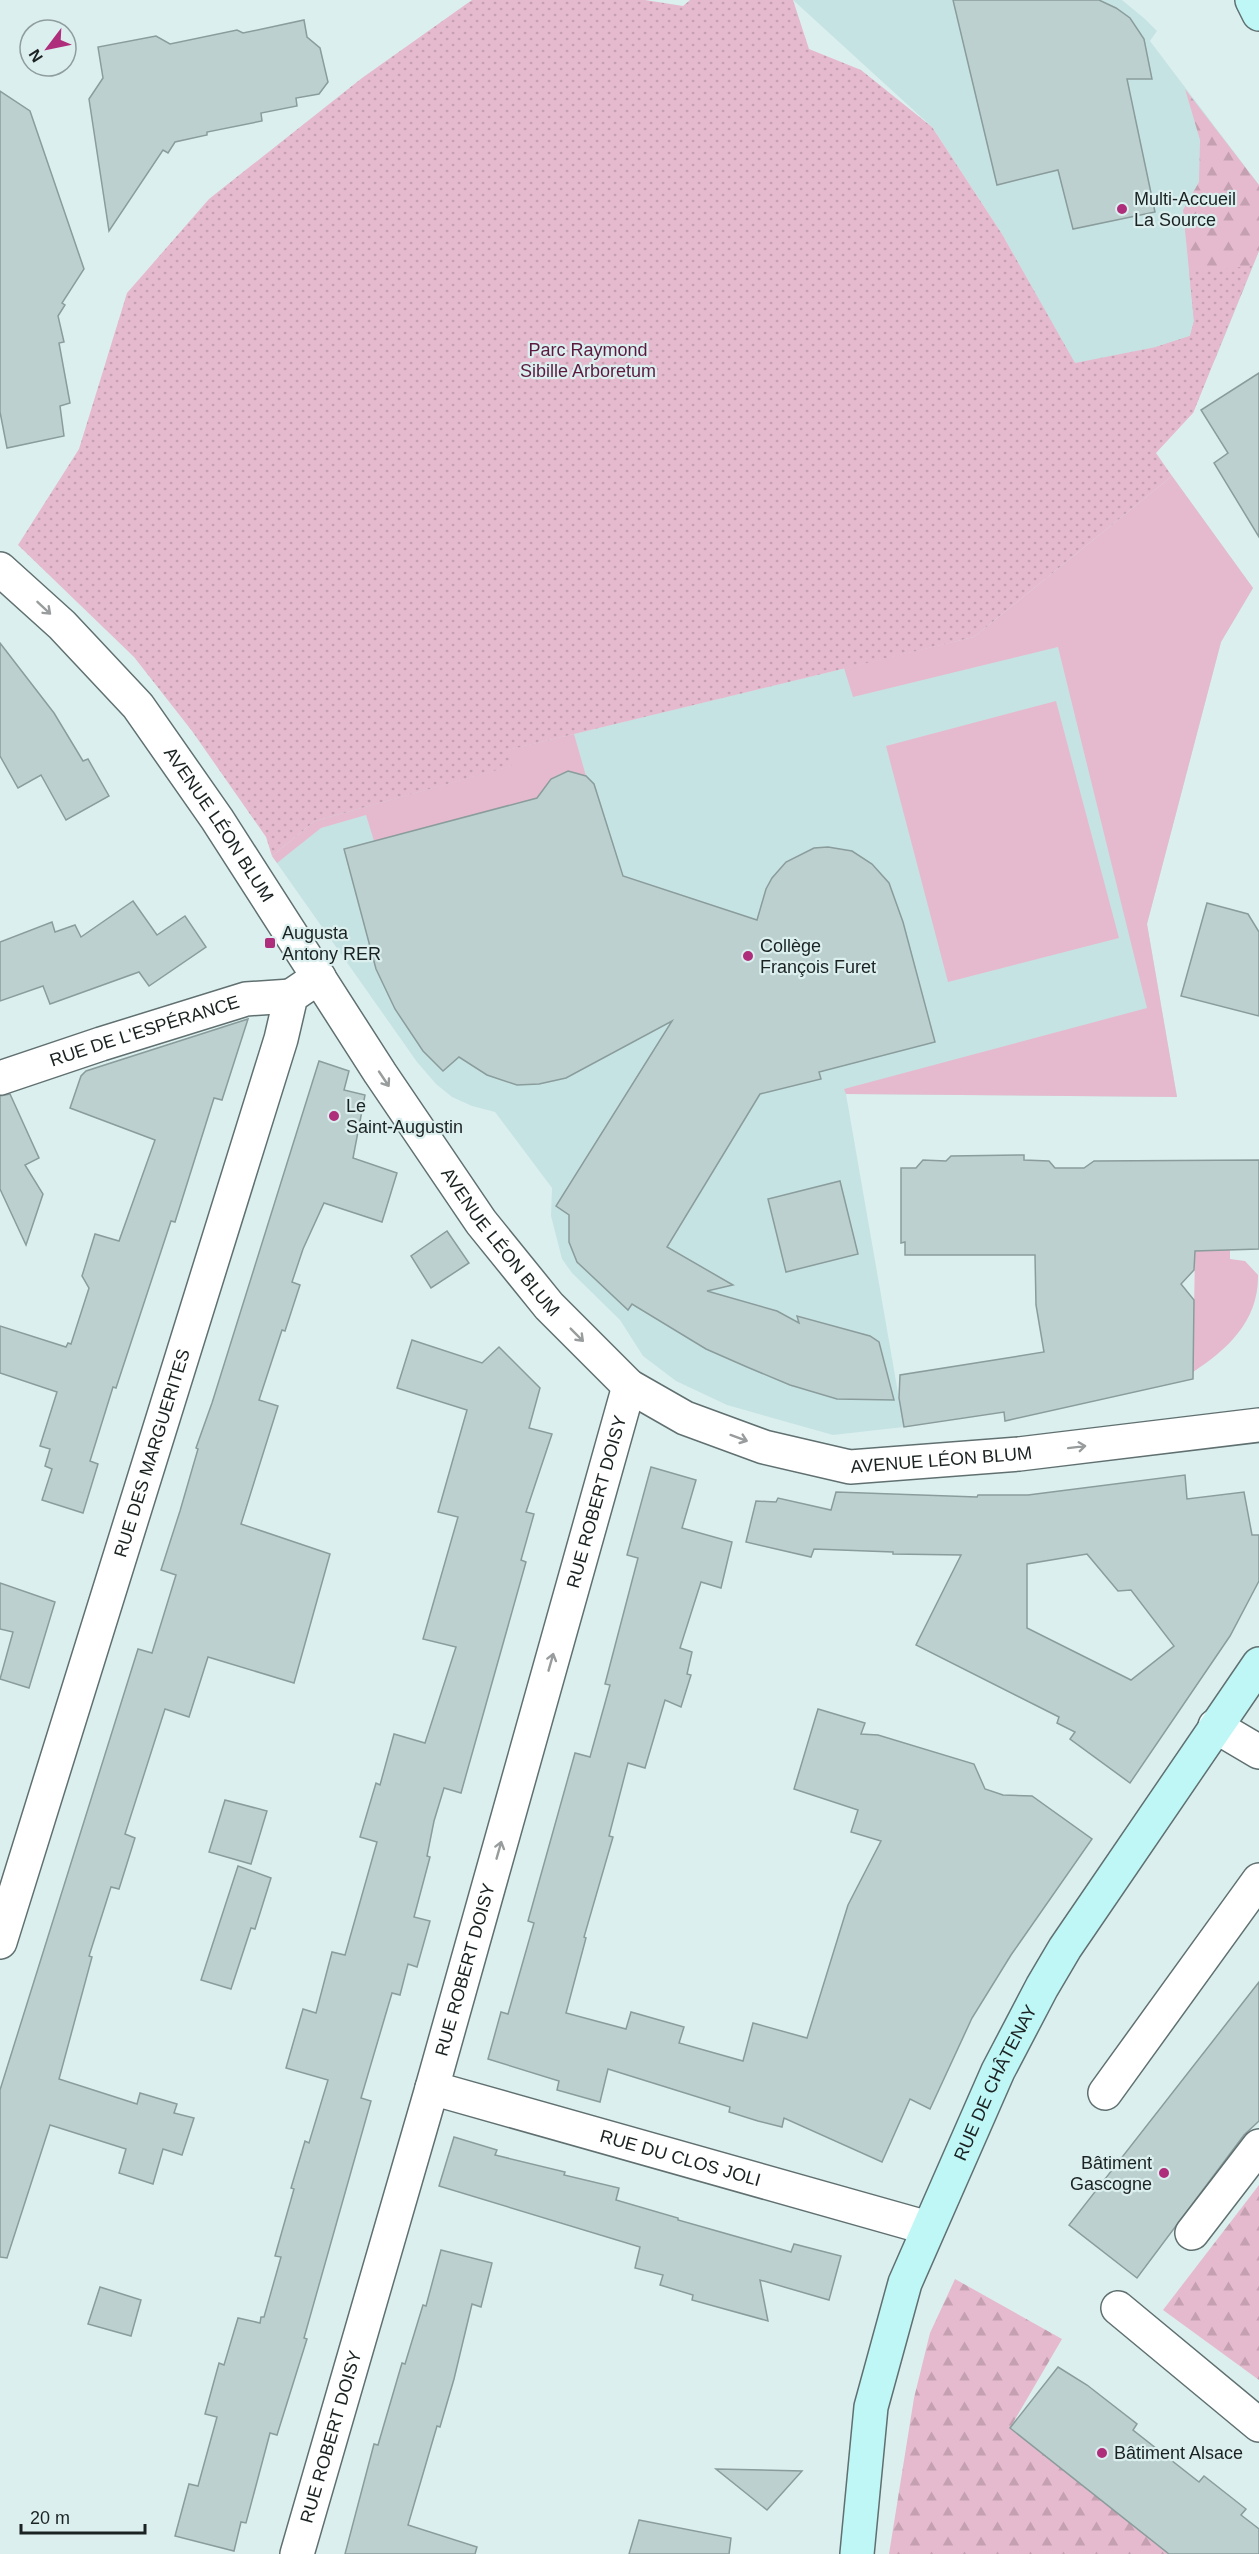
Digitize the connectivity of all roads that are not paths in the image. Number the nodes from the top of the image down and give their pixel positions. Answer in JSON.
{"nodes":[{"id":1,"x":1251,"y":0,"type":"edge"},
{"id":2,"x":1259,"y":14,"type":"edge"},
{"id":3,"x":0,"y":569,"type":"edge"},
{"id":4,"x":319,"y":977,"type":"junction"},
{"id":5,"x":291,"y":996,"type":"junction"},
{"id":6,"x":0,"y":1078,"type":"edge"},
{"id":7,"x":628,"y":1386,"type":"junction"},
{"id":8,"x":1259,"y":1425,"type":"edge"},
{"id":9,"x":1259,"y":1664,"type":"edge"},
{"id":10,"x":1215,"y":1726,"type":"junction"},
{"id":11,"x":1259,"y":1752,"type":"edge"},
{"id":12,"x":1259,"y":1880,"type":"edge"},
{"id":13,"x":0,"y":1942,"type":"edge"},
{"id":14,"x":432,"y":2088,"type":"junction"},
{"id":15,"x":1105,"y":2093,"type":"dead end"},
{"id":16,"x":1259,"y":2146,"type":"edge"},
{"id":17,"x":928,"y":2228,"type":"junction"},
{"id":18,"x":1192,"y":2233,"type":"dead end"},
{"id":19,"x":1118,"y":2308,"type":"dead end"},
{"id":20,"x":1259,"y":2425,"type":"edge"},
{"id":21,"x":297,"y":2554,"type":"edge"},
{"id":22,"x":857,"y":2554,"type":"edge"}],
"edges":[{"from":1,"to":2,"type":"main road"},
{"from":3,"to":4,"type":"street","name":"AVENUE LÉON BLUM","one_way":true},
{"from":4,"to":5,"type":"street"},
{"from":4,"to":7,"type":"street","name":"AVENUE LÉON BLUM","one_way":true},
{"from":5,"to":6,"type":"street","name":"RUE DE L'ESPÉRANCE"},
{"from":5,"to":13,"type":"street","name":"RUE DES MARGUERITES"},
{"from":7,"to":8,"type":"street","name":"AVENUE LÉON BLUM","one_way":true},
{"from":14,"to":7,"type":"street","name":"RUE ROBERT DOISY","one_way":true},
{"from":9,"to":10,"type":"main road","name":"RUE DE CHÂTENAY"},
{"from":10,"to":11,"type":"street"},
{"from":10,"to":17,"type":"main road","name":"RUE DE CHÂTENAY"},
{"from":12,"to":15,"type":"street"},
{"from":14,"to":17,"type":"street","name":"RUE DU CLOS JOLI"},
{"from":14,"to":21,"type":"street","name":"RUE ROBERT DOISY"},
{"from":16,"to":18,"type":"street"},
{"from":17,"to":22,"type":"main road","name":"RUE DE CHÂTENAY"},
{"from":19,"to":20,"type":"street"}]}
